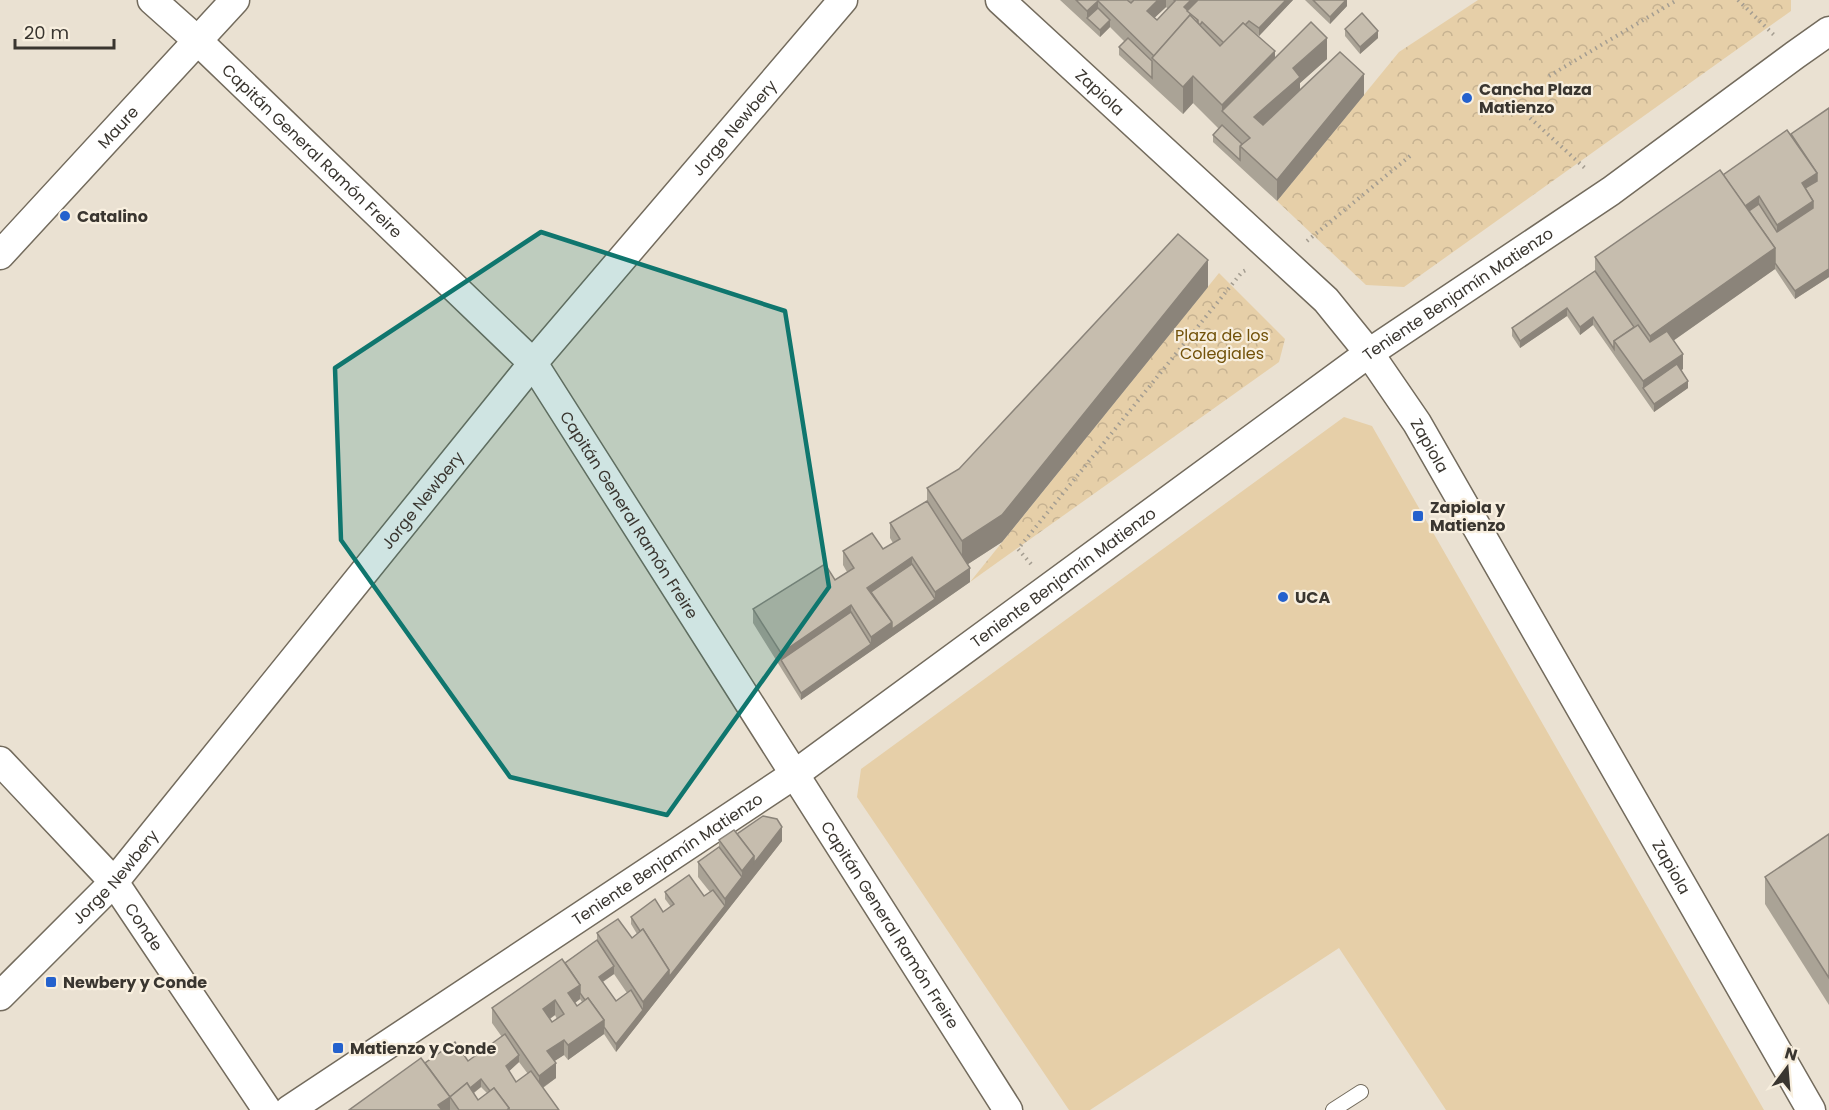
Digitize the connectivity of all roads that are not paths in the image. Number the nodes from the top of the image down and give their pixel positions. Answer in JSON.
{"nodes":[{"id":1,"x":152,"y":0,"type":"edge"},
{"id":2,"x":235,"y":0,"type":"edge"},
{"id":3,"x":843,"y":0,"type":"edge"},
{"id":4,"x":1000,"y":0,"type":"edge"},
{"id":5,"x":1829,"y":32,"type":"edge"},
{"id":6,"x":198,"y":41,"type":"junction"},
{"id":7,"x":0,"y":255,"type":"edge"},
{"id":8,"x":1369,"y":353,"type":"junction"},
{"id":9,"x":533,"y":363,"type":"junction"},
{"id":10,"x":0,"y":761,"type":"edge"},
{"id":11,"x":795,"y":774,"type":"junction"},
{"id":12,"x":114,"y":882,"type":"junction"},
{"id":13,"x":0,"y":996,"type":"edge"},
{"id":14,"x":1361,"y":1092,"type":"dead end"},
{"id":15,"x":267,"y":1110,"type":"edge"},
{"id":16,"x":289,"y":1110,"type":"edge"},
{"id":17,"x":1008,"y":1110,"type":"edge"},
{"id":18,"x":1333,"y":1110,"type":"edge"},
{"id":19,"x":1811,"y":1110,"type":"edge"}],
"edges":[{"from":1,"to":6,"type":"street","name":"Capitán General Ramón Freire"},
{"from":2,"to":6,"type":"street","name":"Maure"},
{"from":3,"to":9,"type":"street","name":"Jorge Newbery"},
{"from":4,"to":8,"type":"street","name":"Zapiola"},
{"from":5,"to":8,"type":"street","name":"Teniente Benjamín Matienzo"},
{"from":6,"to":7,"type":"street","name":"Maure"},
{"from":6,"to":9,"type":"street","name":"Capitán General Ramón Freire"},
{"from":8,"to":11,"type":"street","name":"Teniente Benjamín Matienzo"},
{"from":8,"to":19,"type":"street","name":"Zapiola"},
{"from":9,"to":11,"type":"street","name":"Capitán General Ramón Freire"},
{"from":9,"to":12,"type":"street","name":"Jorge Newbery"},
{"from":10,"to":12,"type":"street","name":"Conde"},
{"from":11,"to":16,"type":"street","name":"Teniente Benjamín Matienzo"},
{"from":11,"to":17,"type":"street","name":"Capitán General Ramón Freire"},
{"from":12,"to":13,"type":"street","name":"Jorge Newbery"},
{"from":12,"to":15,"type":"street","name":"Conde"},
{"from":14,"to":18,"type":"lane"}]}
